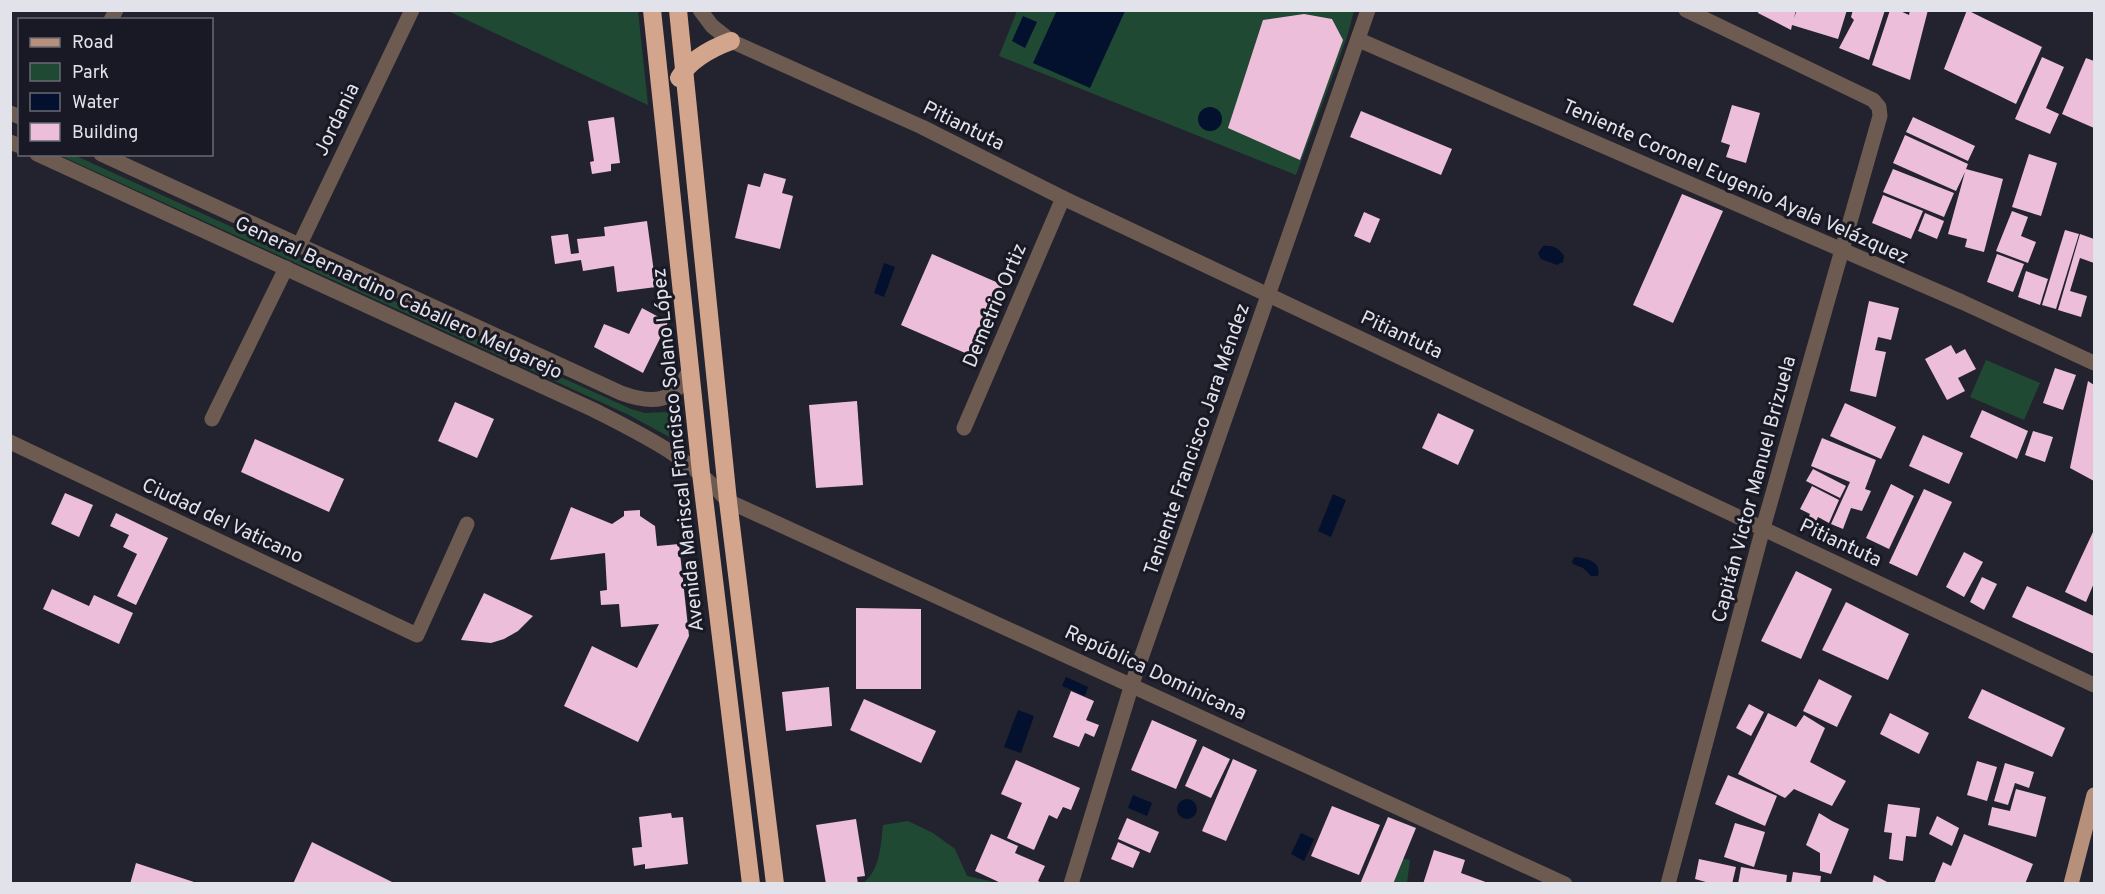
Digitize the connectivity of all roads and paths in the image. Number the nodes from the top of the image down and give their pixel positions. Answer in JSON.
{"nodes":[{"id":1,"x":412,"y":10,"type":"edge"},
{"id":2,"x":652,"y":10,"type":"edge"},
{"id":3,"x":678,"y":10,"type":"edge"},
{"id":4,"x":700,"y":10,"type":"edge"},
{"id":5,"x":1368,"y":10,"type":"edge"},
{"id":6,"x":1686,"y":10,"type":"edge"},
{"id":7,"x":1359,"y":40,"type":"junction"},
{"id":8,"x":731,"y":41,"type":"junction"},
{"id":9,"x":684,"y":70,"type":"junction"},
{"id":10,"x":662,"y":106,"type":"junction"},
{"id":11,"x":44,"y":156,"type":"edge"},
{"id":12,"x":105,"y":156,"type":"edge"},
{"id":13,"x":1063,"y":198,"type":"junction"},
{"id":14,"x":299,"y":246,"type":"junction"},
{"id":15,"x":1841,"y":250,"type":"junction"},
{"id":16,"x":286,"y":268,"type":"junction"},
{"id":17,"x":1269,"y":295,"type":"junction"},
{"id":18,"x":493,"y":335,"type":"junction"},
{"id":19,"x":482,"y":360,"type":"junction"},
{"id":20,"x":2094,"y":363,"type":"edge"},
{"id":21,"x":690,"y":369,"type":"junction"},
{"id":22,"x":212,"y":419,"type":"dead end"},
{"id":23,"x":964,"y":428,"type":"dead end"},
{"id":24,"x":10,"y":442,"type":"edge"},
{"id":25,"x":701,"y":472,"type":"junction"},
{"id":26,"x":728,"y":501,"type":"junction"},
{"id":27,"x":466,"y":524,"type":"dead end"},
{"id":28,"x":1763,"y":528,"type":"junction"},
{"id":29,"x":1132,"y":684,"type":"junction"},
{"id":30,"x":2094,"y":685,"type":"edge"},
{"id":31,"x":2094,"y":795,"type":"edge"},
{"id":32,"x":751,"y":884,"type":"edge"},
{"id":33,"x":775,"y":884,"type":"edge"},
{"id":34,"x":1071,"y":884,"type":"edge"},
{"id":35,"x":1565,"y":884,"type":"edge"},
{"id":36,"x":1668,"y":884,"type":"edge"},
{"id":37,"x":2071,"y":884,"type":"edge"}],
"edges":[{"from":1,"to":14,"type":"street","name":"Jordania"},
{"from":2,"to":10,"type":"highway","name":"Avenida Mariscal Francisco Solano López"},
{"from":3,"to":9,"type":"highway"},
{"from":4,"to":8,"type":"street","name":"Pitiantuta"},
{"from":5,"to":7,"type":"street","name":"Teniente Francisco Jara Méndez"},
{"from":6,"to":15,"type":"street","name":"Capitán Victor Manuel Brizuela"},
{"from":7,"to":15,"type":"street","name":"Teniente Coronel Eugenio Ayala Velázquez"},
{"from":7,"to":17,"type":"street","name":"Teniente Francisco Jara Méndez"},
{"from":8,"to":9,"type":"highway"},
{"from":8,"to":13,"type":"street","name":"Pitiantuta"},
{"from":9,"to":10,"type":"highway"},
{"from":9,"to":26,"type":"highway"},
{"from":10,"to":21,"type":"highway","name":"Avenida Mariscal Francisco Solano López"},
{"from":11,"to":16,"type":"street","name":"General Bernardino Caballero Melgarejo"},
{"from":12,"to":14,"type":"street","name":"General Bernardino Caballero Melgarejo"},
{"from":13,"to":17,"type":"street","name":"Pitiantuta"},
{"from":13,"to":23,"type":"street","name":"Demetrio Ortiz"},
{"from":14,"to":18,"type":"street","name":"General Bernardino Caballero Melgarejo"},
{"from":15,"to":20,"type":"street","name":"Teniente Coronel Eugenio Ayala Velázquez"},
{"from":15,"to":28,"type":"street","name":"Capitán Victor Manuel Brizuela"},
{"from":16,"to":19,"type":"street","name":"General Bernardino Caballero Melgarejo"},
{"from":16,"to":22,"type":"street"},
{"from":17,"to":28,"type":"street","name":"Pitiantuta"},
{"from":17,"to":29,"type":"street","name":"Teniente Francisco Jara Méndez"},
{"from":18,"to":19,"type":"street"},
{"from":18,"to":21,"type":"street","name":"General Bernardino Caballero Melgarejo"},
{"from":19,"to":25,"type":"street","name":"General Bernardino Caballero Melgarejo"},
{"from":21,"to":25,"type":"highway","name":"Avenida Mariscal Francisco Solano López"},
{"from":24,"to":27,"type":"street","name":"Ciudad del Vaticano"},
{"from":25,"to":26,"type":"street","name":"General Bernardino Caballero Melgarejo"},
{"from":25,"to":32,"type":"highway","name":"Avenida Mariscal Francisco Solano López"},
{"from":26,"to":29,"type":"street","name":"República Dominicana"},
{"from":26,"to":33,"type":"highway"},
{"from":28,"to":30,"type":"street","name":"Pitiantuta"},
{"from":28,"to":36,"type":"street","name":"Capitán Victor Manuel Brizuela"},
{"from":29,"to":34,"type":"street","name":"Teniente Francisco Jara Méndez"},
{"from":29,"to":35,"type":"street","name":"República Dominicana"},
{"from":31,"to":37,"type":"main road"}]}
